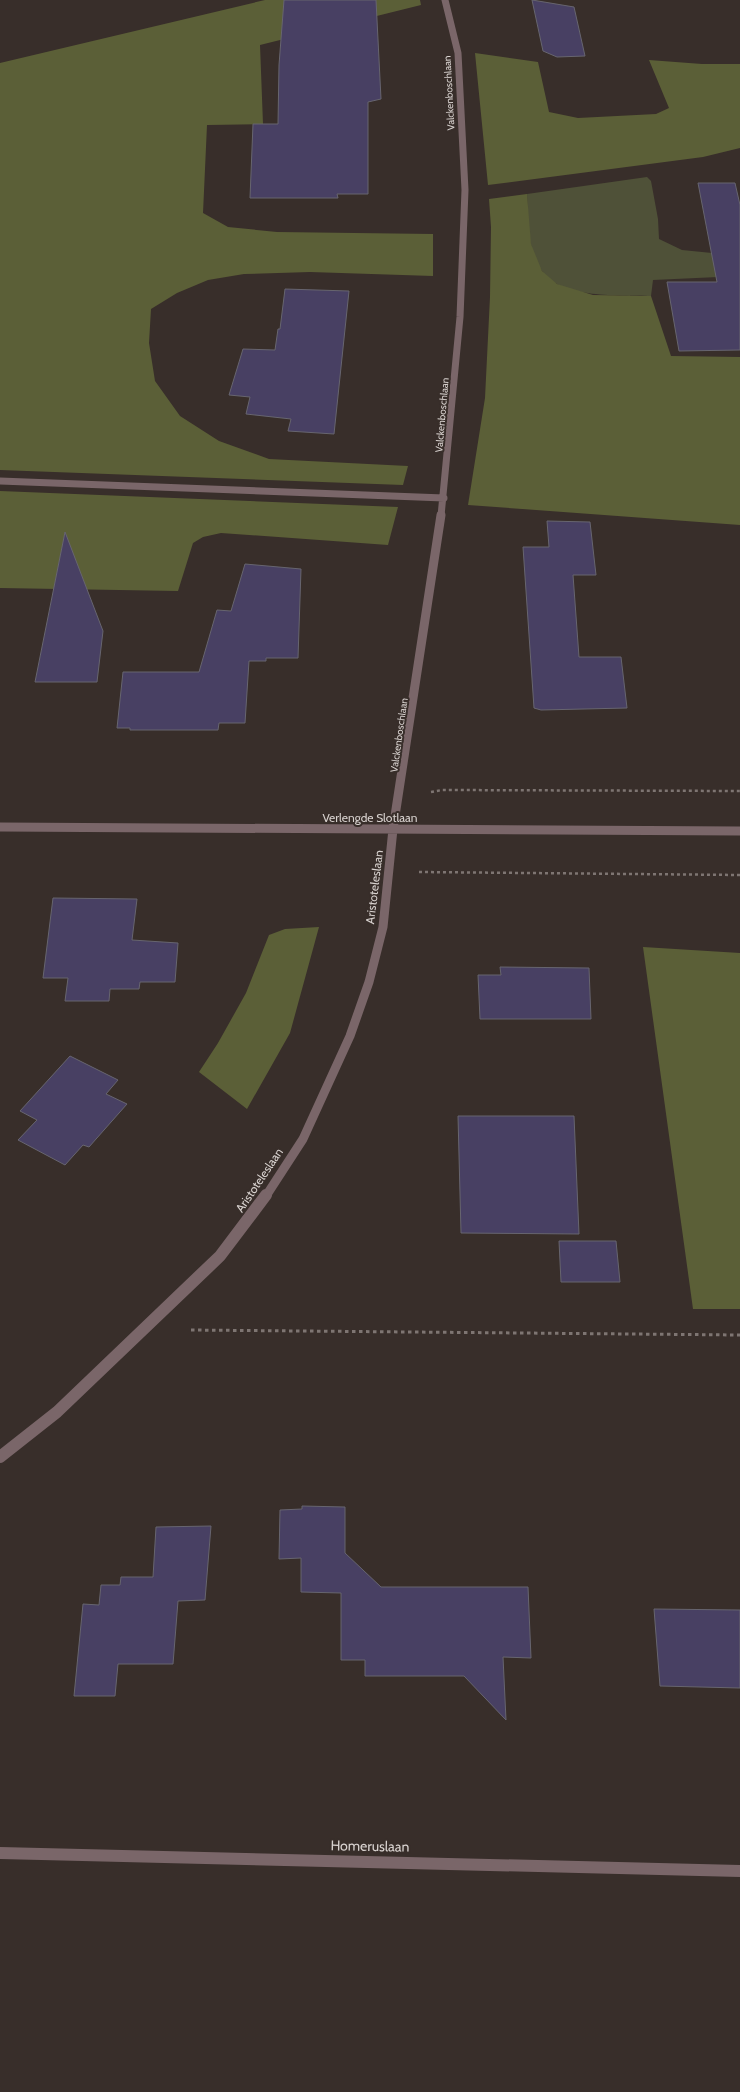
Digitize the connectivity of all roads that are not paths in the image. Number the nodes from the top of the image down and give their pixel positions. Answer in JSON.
{"nodes":[{"id":1,"x":444,"y":0,"type":"edge"},
{"id":2,"x":0,"y":481,"type":"edge"},
{"id":3,"x":444,"y":498,"type":"junction"},
{"id":4,"x":0,"y":827,"type":"edge"},
{"id":5,"x":393,"y":829,"type":"junction"},
{"id":6,"x":740,"y":831,"type":"edge"},
{"id":7,"x":0,"y":1458,"type":"edge"},
{"id":8,"x":0,"y":1854,"type":"edge"},
{"id":9,"x":740,"y":1871,"type":"edge"}],
"edges":[{"from":1,"to":3,"type":"street","name":"Valckenboschlaan"},
{"from":2,"to":3,"type":"street"},
{"from":3,"to":5,"type":"street","name":"Valckenboschlaan"},
{"from":4,"to":5,"type":"street","name":"Verlengde Slotlaan"},
{"from":5,"to":6,"type":"street","name":"Verlengde Slotlaan"},
{"from":5,"to":7,"type":"street","name":"Aristoteleslaan"},
{"from":8,"to":9,"type":"street","name":"Homeruslaan"}]}
